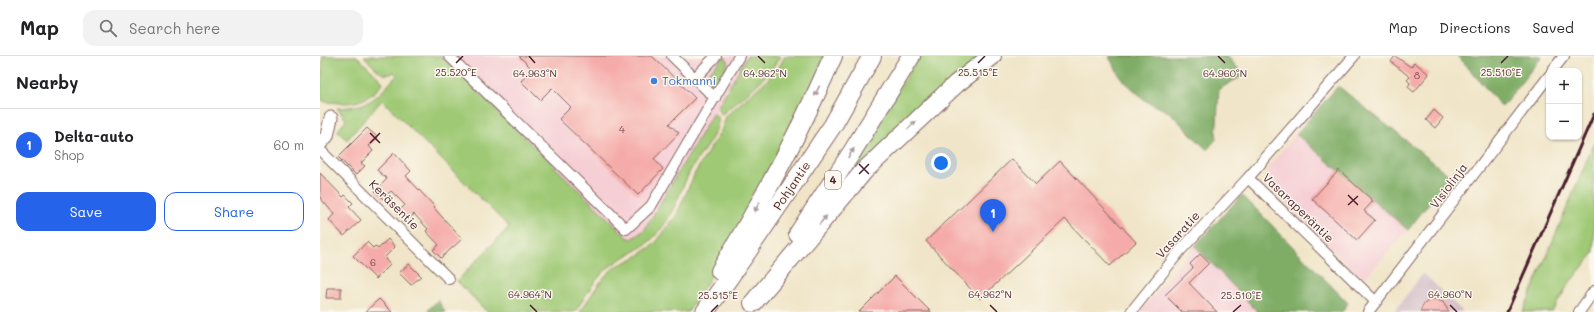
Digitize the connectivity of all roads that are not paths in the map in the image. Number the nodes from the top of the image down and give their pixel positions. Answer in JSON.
{"nodes":[{"id":1,"x":449,"y":56,"type":"edge"},
{"id":2,"x":672,"y":56,"type":"edge"},
{"id":3,"x":716,"y":56,"type":"edge"},
{"id":4,"x":833,"y":56,"type":"edge"},
{"id":5,"x":872,"y":56,"type":"edge"},
{"id":6,"x":911,"y":56,"type":"edge"},
{"id":7,"x":992,"y":56,"type":"edge"},
{"id":8,"x":1354,"y":56,"type":"edge"},
{"id":9,"x":1564,"y":56,"type":"edge"},
{"id":10,"x":737,"y":57,"type":"edge"},
{"id":11,"x":1554,"y":68,"type":"edge"},
{"id":12,"x":694,"y":78,"type":"junction"},
{"id":13,"x":1546,"y":80,"type":"edge"},
{"id":14,"x":715,"y":98,"type":"junction"},
{"id":15,"x":331,"y":118,"type":"dead end"},
{"id":16,"x":320,"y":144,"type":"edge"},
{"id":17,"x":320,"y":150,"type":"edge"},
{"id":18,"x":1248,"y":178,"type":"junction"},
{"id":19,"x":449,"y":279,"type":"dead end"},
{"id":20,"x":1594,"y":291,"type":"edge"},
{"id":21,"x":1376,"y":302,"type":"junction"},
{"id":22,"x":750,"y":308,"type":"edge"},
{"id":23,"x":696,"y":312,"type":"edge"},
{"id":24,"x":705,"y":312,"type":"edge"},
{"id":25,"x":1131,"y":312,"type":"edge"},
{"id":26,"x":1368,"y":312,"type":"edge"},
{"id":27,"x":1579,"y":312,"type":"edge"}],
"edges":[{"from":1,"to":14,"type":"street"},
{"from":2,"to":12,"type":"street"},
{"from":3,"to":12,"type":"street"},
{"from":4,"to":23,"type":"highway","one_way":true},
{"from":5,"to":24,"type":"highway","name":"Pohjantie"},
{"from":22,"to":6,"type":"highway","number":"4","one_way":true},
{"from":22,"to":7,"type":"highway","one_way":true},
{"from":8,"to":18,"type":"street","name":"Vasaraperäntie"},
{"from":9,"to":11,"type":"street"},
{"from":10,"to":14,"type":"street"},
{"from":12,"to":14,"type":"street"},
{"from":13,"to":21,"type":"street","name":"Visiolinja"},
{"from":15,"to":16,"type":"street"},
{"from":17,"to":19,"type":"street","name":"Keräsentie"},
{"from":18,"to":21,"type":"street","name":"Vasaraperäntie"},
{"from":18,"to":25,"type":"street","name":"Vasaratie"},
{"from":20,"to":27,"type":"street"},
{"from":21,"to":26,"type":"street","name":"Visiolinja"}]}
